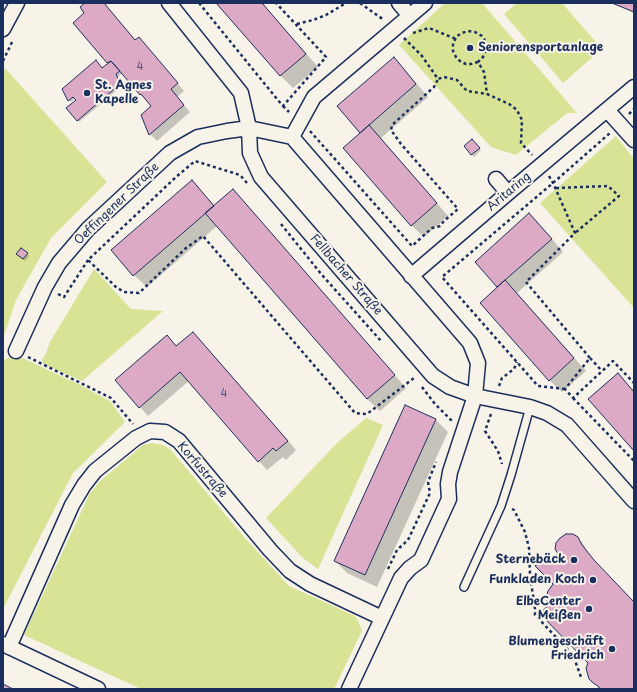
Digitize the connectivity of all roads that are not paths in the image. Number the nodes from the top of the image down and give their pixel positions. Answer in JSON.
{"nodes":[{"id":1,"x":17,"y":3,"type":"edge"},
{"id":2,"x":169,"y":3,"type":"edge"},
{"id":3,"x":399,"y":3,"type":"edge"},
{"id":4,"x":425,"y":3,"type":"edge"},
{"id":5,"x":410,"y":16,"type":"junction"},
{"id":6,"x":3,"y":29,"type":"edge"},
{"id":7,"x":634,"y":87,"type":"edge"},
{"id":8,"x":607,"y":110,"type":"junction"},
{"id":9,"x":249,"y":128,"type":"junction"},
{"id":10,"x":292,"y":137,"type":"junction"},
{"id":11,"x":634,"y":140,"type":"edge"},
{"id":12,"x":496,"y":180,"type":"dead end"},
{"id":13,"x":508,"y":193,"type":"junction"},
{"id":14,"x":412,"y":276,"type":"junction"},
{"id":15,"x":16,"y":351,"type":"road end"},
{"id":16,"x":475,"y":396,"type":"junction"},
{"id":17,"x":530,"y":408,"type":"junction"},
{"id":18,"x":634,"y":501,"type":"edge"},
{"id":19,"x":464,"y":587,"type":"dead end"},
{"id":20,"x":382,"y":618,"type":"junction"},
{"id":21,"x":6,"y":645,"type":"edge"},
{"id":22,"x":98,"y":689,"type":"edge"},
{"id":23,"x":349,"y":689,"type":"edge"}],
"edges":[{"from":1,"to":6,"type":"street"},
{"from":2,"to":9,"type":"street","name":"Fellbacher Straße"},
{"from":3,"to":5,"type":"street"},
{"from":4,"to":5,"type":"street"},
{"from":5,"to":10,"type":"street"},
{"from":7,"to":8,"type":"street","name":"Aritaring"},
{"from":8,"to":11,"type":"street"},
{"from":8,"to":13,"type":"street","name":"Aritaring"},
{"from":9,"to":10,"type":"street"},
{"from":9,"to":15,"type":"street","name":"Oeffingener Straße"},
{"from":9,"to":16,"type":"street","name":"Fellbacher Straße"},
{"from":10,"to":14,"type":"street"},
{"from":12,"to":13,"type":"street"},
{"from":13,"to":14,"type":"street","name":"Aritaring"},
{"from":14,"to":16,"type":"street"},
{"from":16,"to":17,"type":"street","name":"Fellbacher Straße"},
{"from":16,"to":20,"type":"street"},
{"from":17,"to":18,"type":"street","name":"Fellbacher Straße"},
{"from":17,"to":19,"type":"lane"},
{"from":20,"to":21,"type":"street","name":"Korfustraße"},
{"from":20,"to":23,"type":"street"},
{"from":21,"to":22,"type":"street"}]}
